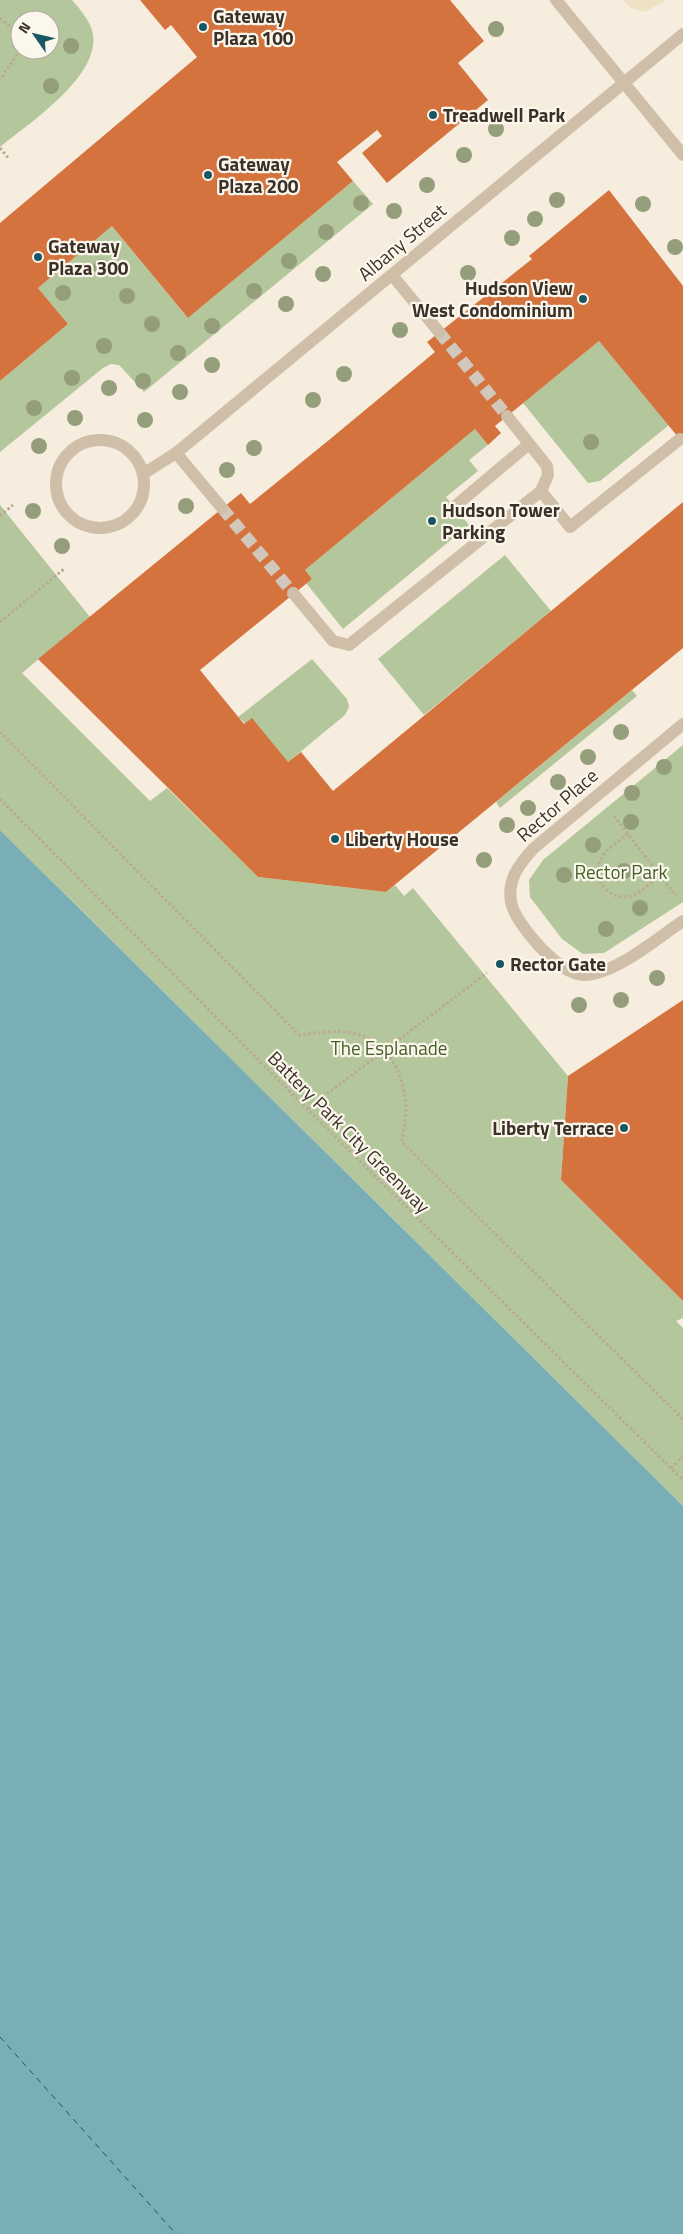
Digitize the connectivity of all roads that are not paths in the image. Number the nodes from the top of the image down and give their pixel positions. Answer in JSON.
{"nodes":[{"id":1,"x":556,"y":0,"type":"edge"},
{"id":2,"x":683,"y":34,"type":"edge"},
{"id":3,"x":624,"y":83,"type":"junction"},
{"id":4,"x":683,"y":154,"type":"edge"},
{"id":5,"x":392,"y":275,"type":"junction"},
{"id":6,"x":439,"y":332,"type":"tunnel mouth"},
{"id":7,"x":507,"y":416,"type":"tunnel mouth"},
{"id":8,"x":680,"y":439,"type":"dead end"},
{"id":9,"x":528,"y":444,"type":"junction"},
{"id":10,"x":176,"y":453,"type":"junction"},
{"id":11,"x":143,"y":474,"type":"junction"},
{"id":12,"x":540,"y":492,"type":"junction"},
{"id":13,"x":454,"y":507,"type":"dead end"},
{"id":14,"x":222,"y":508,"type":"tunnel mouth"},
{"id":15,"x":293,"y":593,"type":"tunnel mouth"},
{"id":16,"x":683,"y":724,"type":"edge"},
{"id":17,"x":683,"y":921,"type":"edge"}],
"edges":[{"from":1,"to":3,"type":"street"},
{"from":2,"to":3,"type":"street","name":"Albany Street"},
{"from":3,"to":4,"type":"street"},
{"from":3,"to":5,"type":"street","name":"Albany Street"},
{"from":5,"to":6,"type":"street"},
{"from":5,"to":10,"type":"street","name":"Albany Street"},
{"from":7,"to":9,"type":"street"},
{"from":8,"to":12,"type":"street"},
{"from":9,"to":12,"type":"street"},
{"from":9,"to":13,"type":"street"},
{"from":10,"to":11,"type":"street","name":"Albany Street"},
{"from":10,"to":14,"type":"street"},
{"from":11,"to":11,"type":"street"},
{"from":12,"to":15,"type":"street"},
{"from":16,"to":17,"type":"street","name":"Rector Place"}]}
